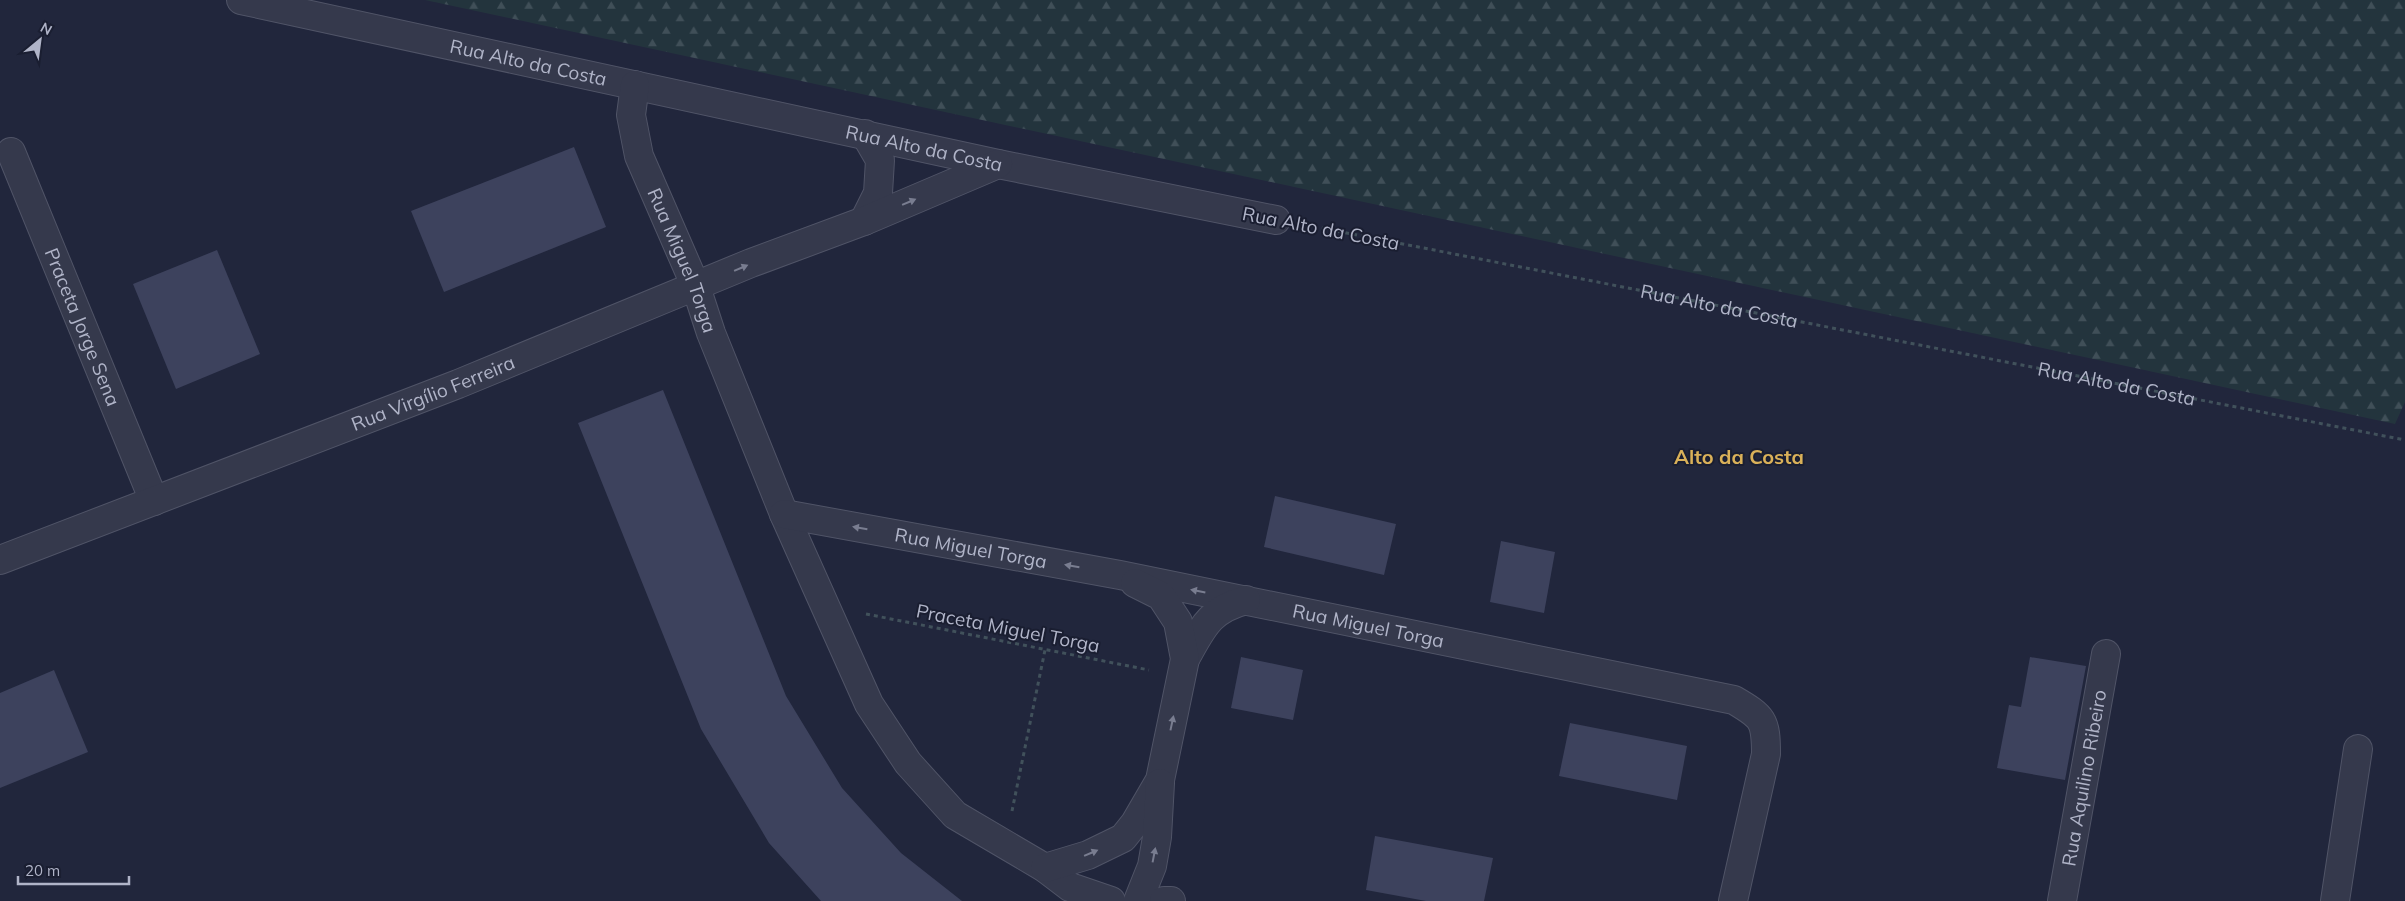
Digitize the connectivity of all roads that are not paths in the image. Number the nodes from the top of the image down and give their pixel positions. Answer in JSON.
{"nodes":[{"id":1,"x":241,"y":0,"type":"edge"},
{"id":2,"x":635,"y":85,"type":"junction"},
{"id":3,"x":864,"y":134,"type":"junction"},
{"id":4,"x":11,"y":152,"type":"dead end"},
{"id":5,"x":998,"y":164,"type":"junction"},
{"id":6,"x":1276,"y":220,"type":"road end"},
{"id":7,"x":864,"y":221,"type":"junction"},
{"id":8,"x":696,"y":287,"type":"junction"},
{"id":9,"x":154,"y":501,"type":"junction"},
{"id":10,"x":784,"y":514,"type":"junction"},
{"id":11,"x":0,"y":560,"type":"edge"},
{"id":12,"x":1120,"y":575,"type":"junction"},
{"id":13,"x":1246,"y":600,"type":"junction"},
{"id":14,"x":2106,"y":654,"type":"dead end"},
{"id":15,"x":1185,"y":659,"type":"junction"},
{"id":16,"x":2358,"y":749,"type":"dead end"},
{"id":17,"x":1160,"y":780,"type":"junction"},
{"id":18,"x":1045,"y":868,"type":"junction"},
{"id":19,"x":1111,"y":901,"type":"edge"},
{"id":20,"x":1138,"y":901,"type":"edge"},
{"id":21,"x":1164,"y":901,"type":"edge"},
{"id":22,"x":1171,"y":901,"type":"edge"},
{"id":23,"x":1733,"y":901,"type":"edge"},
{"id":24,"x":2062,"y":901,"type":"edge"},
{"id":25,"x":2335,"y":901,"type":"edge"}],
"edges":[{"from":1,"to":2,"type":"street","name":"Rua Alto da Costa"},
{"from":2,"to":3,"type":"street","name":"Rua Alto da Costa"},
{"from":2,"to":8,"type":"street","name":"Rua Miguel Torga"},
{"from":3,"to":5,"type":"street","name":"Rua Alto da Costa"},
{"from":3,"to":7,"type":"street"},
{"from":4,"to":9,"type":"street","name":"Praceta Jorge Sena"},
{"from":5,"to":6,"type":"street","name":"Rua Alto da Costa"},
{"from":7,"to":5,"type":"street","name":"Rua Virgílio Ferreira","one_way":true},
{"from":8,"to":7,"type":"street","name":"Rua Virgílio Ferreira","one_way":true},
{"from":8,"to":9,"type":"street","name":"Rua Virgílio Ferreira"},
{"from":8,"to":10,"type":"street","name":"Rua Miguel Torga"},
{"from":9,"to":11,"type":"street","name":"Rua Virgílio Ferreira"},
{"from":12,"to":10,"type":"street","name":"Rua Miguel Torga","one_way":true},
{"from":10,"to":18,"type":"street","name":"Rua Miguel Torga"},
{"from":13,"to":12,"type":"street","name":"Rua Miguel Torga","one_way":true},
{"from":12,"to":15,"type":"street"},
{"from":13,"to":15,"type":"street"},
{"from":13,"to":23,"type":"street","name":"Rua Miguel Torga"},
{"from":14,"to":24,"type":"street","name":"Rua Aquilino Ribeiro"},
{"from":17,"to":15,"type":"street","one_way":true},
{"from":16,"to":25,"type":"street"},
{"from":18,"to":17,"type":"street","one_way":true},
{"from":20,"to":17,"type":"street","one_way":true},
{"from":18,"to":19,"type":"street","name":"Rua Miguel Torga"},
{"from":21,"to":22,"type":"street"}]}
